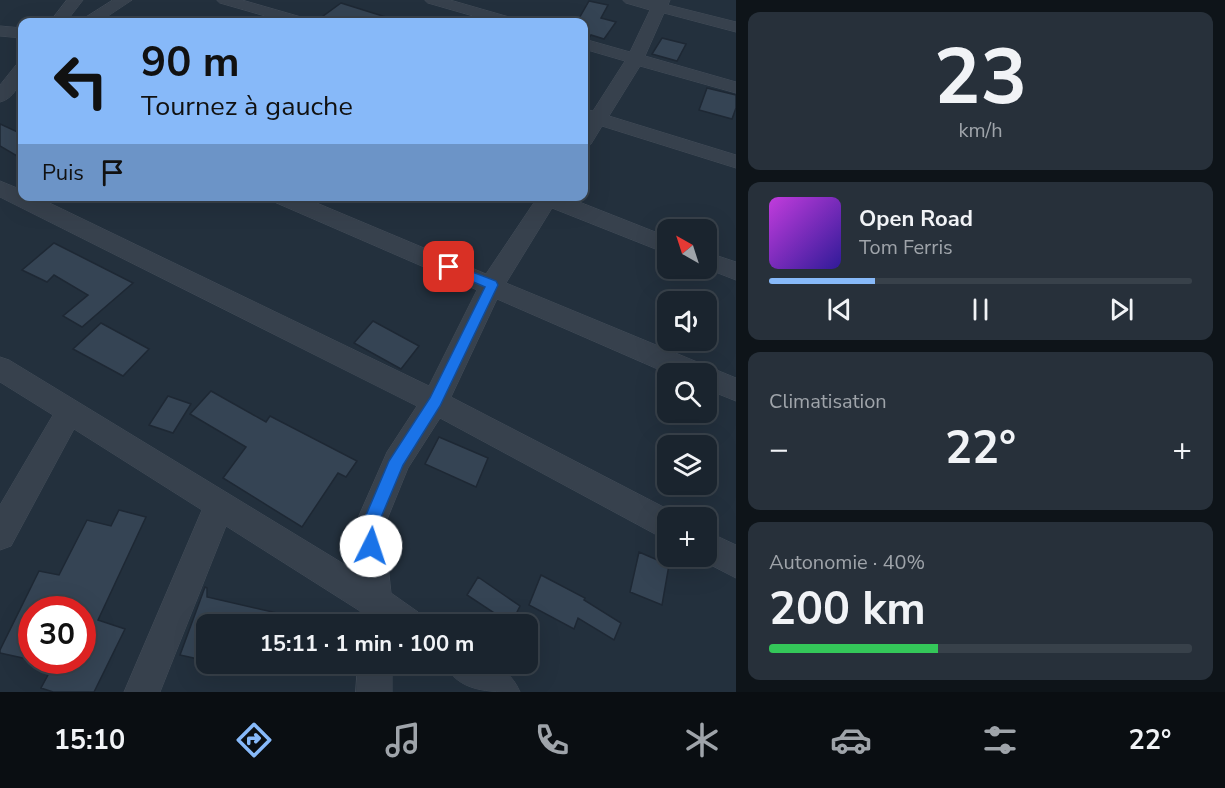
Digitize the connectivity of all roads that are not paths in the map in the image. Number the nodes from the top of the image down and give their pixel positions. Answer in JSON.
{"nodes":[{"id":1,"x":75,"y":0,"type":"edge"},
{"id":2,"x":124,"y":0,"type":"edge"},
{"id":3,"x":225,"y":0,"type":"edge"},
{"id":4,"x":433,"y":0,"type":"edge"},
{"id":5,"x":631,"y":0,"type":"edge"},
{"id":6,"x":660,"y":4,"type":"edge"},
{"id":7,"x":61,"y":18,"type":"edge"},
{"id":8,"x":97,"y":18,"type":"edge"},
{"id":9,"x":288,"y":18,"type":"edge"},
{"id":10,"x":496,"y":18,"type":"edge"},
{"id":11,"x":736,"y":27,"type":"edge"},
{"id":12,"x":0,"y":31,"type":"edge"},
{"id":13,"x":18,"y":33,"type":"edge"},
{"id":14,"x":588,"y":45,"type":"edge"},
{"id":15,"x":635,"y":59,"type":"junction"},
{"id":16,"x":18,"y":76,"type":"edge"},
{"id":17,"x":736,"y":88,"type":"edge"},
{"id":18,"x":10,"y":90,"type":"edge"},
{"id":19,"x":590,"y":116,"type":"edge"},
{"id":20,"x":736,"y":162,"type":"edge"},
{"id":21,"x":0,"y":188,"type":"edge"},
{"id":22,"x":18,"y":197,"type":"edge"},
{"id":23,"x":26,"y":201,"type":"edge"},
{"id":24,"x":291,"y":201,"type":"edge"},
{"id":25,"x":544,"y":201,"type":"edge"},
{"id":26,"x":556,"y":201,"type":"edge"},
{"id":27,"x":657,"y":242,"type":"edge"},
{"id":28,"x":717,"y":264,"type":"edge"},
{"id":29,"x":736,"y":271,"type":"edge"},
{"id":30,"x":492,"y":285,"type":"junction"},
{"id":31,"x":673,"y":363,"type":"edge"},
{"id":32,"x":0,"y":368,"type":"edge"},
{"id":33,"x":717,"y":382,"type":"edge"},
{"id":34,"x":736,"y":390,"type":"edge"},
{"id":35,"x":435,"y":402,"type":"junction"},
{"id":36,"x":69,"y":412,"type":"junction"},
{"id":37,"x":219,"y":505,"type":"junction"},
{"id":38,"x":657,"y":520,"type":"edge"},
{"id":39,"x":0,"y":535,"type":"edge"},
{"id":40,"x":717,"y":552,"type":"edge"},
{"id":41,"x":736,"y":562,"type":"edge"},
{"id":42,"x":377,"y":614,"type":"edge"},
{"id":43,"x":375,"y":674,"type":"edge"},
{"id":44,"x":477,"y":674,"type":"edge"},
{"id":45,"x":142,"y":692,"type":"edge"},
{"id":46,"x":374,"y":692,"type":"edge"},
{"id":47,"x":502,"y":692,"type":"edge"}],
"edges":[{"from":1,"to":7,"type":"street"},
{"from":2,"to":8,"type":"street"},
{"from":3,"to":9,"type":"street"},
{"from":4,"to":10,"type":"street"},
{"from":5,"to":6,"type":"street"},
{"from":6,"to":11,"type":"street"},
{"from":6,"to":15,"type":"street"},
{"from":12,"to":13,"type":"street"},
{"from":14,"to":15,"type":"street"},
{"from":15,"to":17,"type":"street"},
{"from":15,"to":19,"type":"street"},
{"from":16,"to":18,"type":"street"},
{"from":19,"to":20,"type":"street"},
{"from":21,"to":22,"type":"street"},
{"from":23,"to":35,"type":"street"},
{"from":24,"to":30,"type":"street"},
{"from":25,"to":30,"type":"street"},
{"from":26,"to":27,"type":"street"},
{"from":28,"to":29,"type":"street"},
{"from":30,"to":31,"type":"street"},
{"from":30,"to":35,"type":"street"},
{"from":32,"to":36,"type":"street"},
{"from":33,"to":34,"type":"street"},
{"from":35,"to":38,"type":"street"},
{"from":35,"to":42,"type":"street"},
{"from":36,"to":37,"type":"street"},
{"from":36,"to":39,"type":"street"},
{"from":37,"to":42,"type":"street"},
{"from":37,"to":45,"type":"street"},
{"from":40,"to":41,"type":"street"},
{"from":43,"to":46,"type":"street"},
{"from":44,"to":47,"type":"street"}]}
